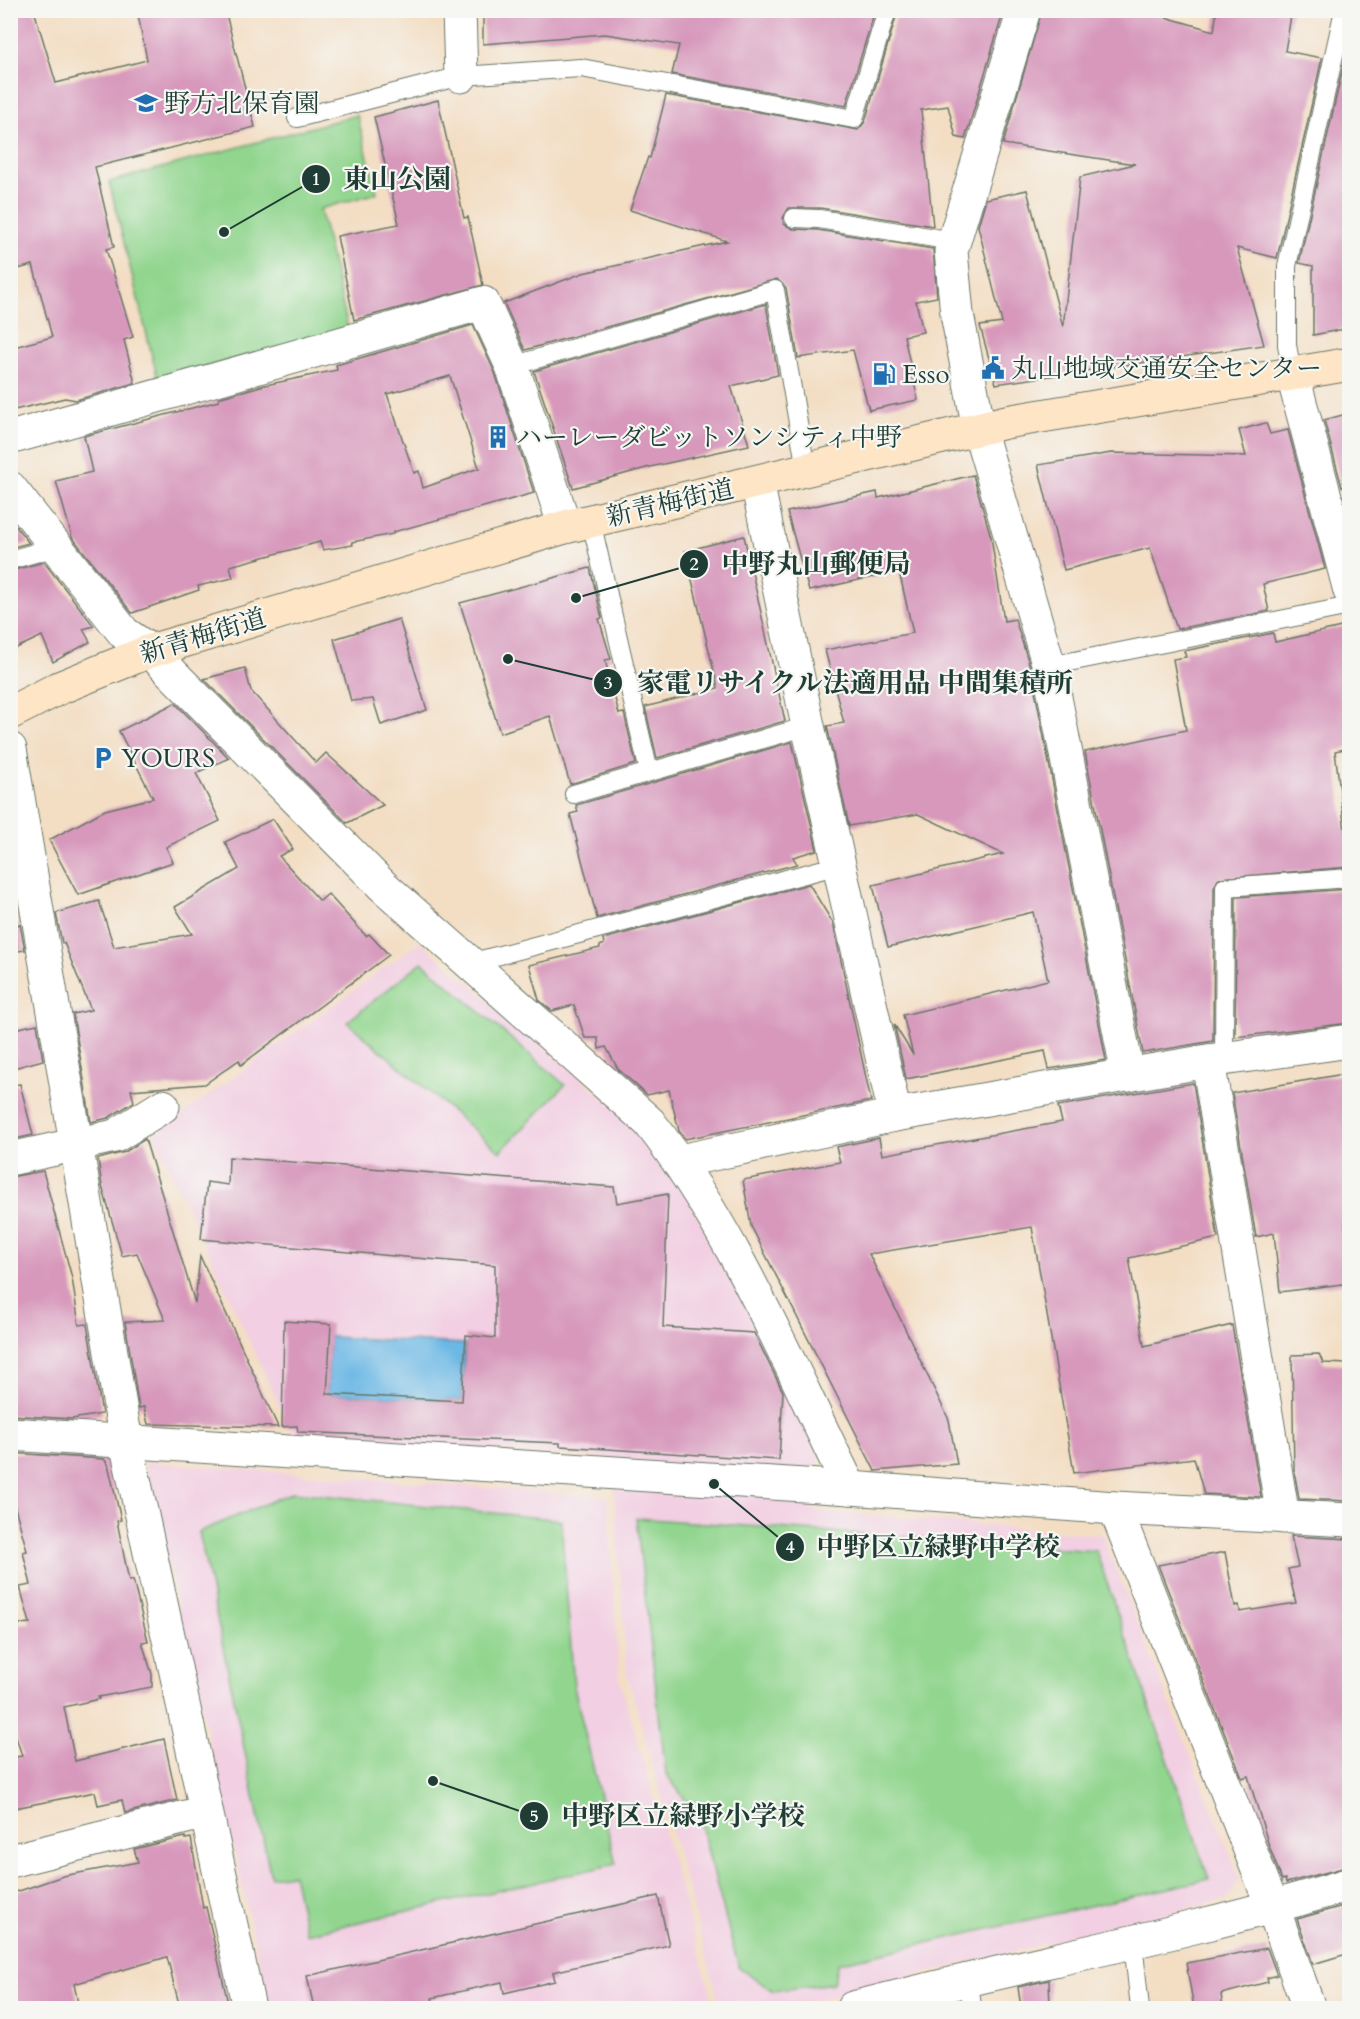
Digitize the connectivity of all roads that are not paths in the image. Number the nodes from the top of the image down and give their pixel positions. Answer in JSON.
{"nodes":[{"id":1,"x":459,"y":10,"type":"edge"},
{"id":2,"x":887,"y":10,"type":"edge"},
{"id":3,"x":1024,"y":10,"type":"edge"},
{"id":4,"x":1344,"y":10,"type":"edge"},
{"id":5,"x":461,"y":76,"type":"junction"},
{"id":6,"x":297,"y":118,"type":"dead end"},
{"id":7,"x":794,"y":218,"type":"dead end"},
{"id":8,"x":953,"y":241,"type":"junction"},
{"id":9,"x":1350,"y":364,"type":"edge"},
{"id":10,"x":512,"y":366,"type":"junction"},
{"id":11,"x":1292,"y":372,"type":"junction"},
{"id":12,"x":979,"y":429,"type":"junction"},
{"id":13,"x":10,"y":438,"type":"edge"},
{"id":14,"x":806,"y":469,"type":"junction"},
{"id":15,"x":757,"y":482,"type":"junction"},
{"id":16,"x":10,"y":488,"type":"edge"},
{"id":17,"x":578,"y":524,"type":"junction"},
{"id":18,"x":56,"y":547,"type":"junction"},
{"id":19,"x":10,"y":560,"type":"edge"},
{"id":20,"x":1350,"y":591,"type":"edge"},
{"id":21,"x":1350,"y":606,"type":"edge"},
{"id":22,"x":137,"y":642,"type":"junction"},
{"id":23,"x":1049,"y":666,"type":"junction"},
{"id":24,"x":10,"y":713,"type":"edge"},
{"id":25,"x":808,"y":726,"type":"junction"},
{"id":26,"x":10,"y":749,"type":"edge"},
{"id":27,"x":649,"y":772,"type":"junction"},
{"id":28,"x":574,"y":794,"type":"dead end"},
{"id":29,"x":839,"y":865,"type":"junction"},
{"id":30,"x":1350,"y":878,"type":"edge"},
{"id":31,"x":470,"y":963,"type":"junction"},
{"id":32,"x":1350,"y":1041,"type":"edge"},
{"id":33,"x":1216,"y":1060,"type":"junction"},
{"id":34,"x":1128,"y":1076,"type":"junction"},
{"id":35,"x":163,"y":1106,"type":"dead end"},
{"id":36,"x":895,"y":1115,"type":"junction"},
{"id":37,"x":74,"y":1145,"type":"junction"},
{"id":38,"x":10,"y":1159,"type":"edge"},
{"id":39,"x":680,"y":1161,"type":"junction"},
{"id":40,"x":10,"y":1434,"type":"edge"},
{"id":41,"x":126,"y":1442,"type":"junction"},
{"id":42,"x":850,"y":1488,"type":"junction"},
{"id":43,"x":1115,"y":1508,"type":"junction"},
{"id":44,"x":1283,"y":1517,"type":"junction"},
{"id":45,"x":1350,"y":1520,"type":"edge"},
{"id":46,"x":206,"y":1812,"type":"junction"},
{"id":47,"x":10,"y":1862,"type":"edge"},
{"id":48,"x":1350,"y":1884,"type":"edge"},
{"id":49,"x":1273,"y":1908,"type":"junction"},
{"id":50,"x":1133,"y":1942,"type":"junction"},
{"id":51,"x":970,"y":1993,"type":"edge"},
{"id":52,"x":249,"y":2008,"type":"edge"},
{"id":53,"x":853,"y":2008,"type":"edge"},
{"id":54,"x":1140,"y":2008,"type":"edge"},
{"id":55,"x":1308,"y":2008,"type":"edge"}],
"edges":[{"from":1,"to":5,"type":"street"},
{"from":2,"to":5,"type":"lane"},
{"from":3,"to":8,"type":"street"},
{"from":4,"to":11,"type":"lane"},
{"from":5,"to":6,"type":"lane"},
{"from":7,"to":8,"type":"lane"},
{"from":8,"to":12,"type":"street"},
{"from":9,"to":11,"type":"main road","name":"新青梅街道"},
{"from":10,"to":13,"type":"street"},
{"from":10,"to":14,"type":"lane"},
{"from":10,"to":17,"type":"street"},
{"from":11,"to":12,"type":"main road","name":"新青梅街道"},
{"from":11,"to":20,"type":"street"},
{"from":12,"to":14,"type":"main road","name":"新青梅街道"},
{"from":12,"to":23,"type":"street"},
{"from":14,"to":15,"type":"main road","name":"新青梅街道"},
{"from":15,"to":17,"type":"main road","name":"新青梅街道"},
{"from":15,"to":25,"type":"street"},
{"from":16,"to":18,"type":"street"},
{"from":17,"to":22,"type":"main road","name":"新青梅街道"},
{"from":17,"to":27,"type":"lane"},
{"from":18,"to":19,"type":"lane"},
{"from":18,"to":22,"type":"street"},
{"from":21,"to":23,"type":"lane"},
{"from":22,"to":24,"type":"main road","name":"新青梅街道"},
{"from":22,"to":31,"type":"street"},
{"from":23,"to":34,"type":"street"},
{"from":25,"to":27,"type":"lane"},
{"from":25,"to":29,"type":"street"},
{"from":26,"to":37,"type":"street"},
{"from":27,"to":28,"type":"lane"},
{"from":29,"to":31,"type":"lane"},
{"from":29,"to":36,"type":"street"},
{"from":30,"to":33,"type":"lane"},
{"from":31,"to":39,"type":"street"},
{"from":32,"to":33,"type":"street"},
{"from":33,"to":34,"type":"street"},
{"from":33,"to":44,"type":"street"},
{"from":34,"to":36,"type":"street"},
{"from":35,"to":37,"type":"street"},
{"from":36,"to":39,"type":"street"},
{"from":37,"to":38,"type":"street"},
{"from":37,"to":41,"type":"street"},
{"from":39,"to":42,"type":"street"},
{"from":40,"to":41,"type":"street"},
{"from":41,"to":42,"type":"street"},
{"from":41,"to":46,"type":"street"},
{"from":42,"to":43,"type":"street"},
{"from":43,"to":44,"type":"street"},
{"from":43,"to":49,"type":"street"},
{"from":44,"to":45,"type":"street"},
{"from":46,"to":47,"type":"street"},
{"from":46,"to":52,"type":"street"},
{"from":48,"to":49,"type":"street"},
{"from":49,"to":50,"type":"street"},
{"from":49,"to":55,"type":"street"},
{"from":50,"to":51,"type":"street"},
{"from":50,"to":54,"type":"lane"},
{"from":51,"to":53,"type":"street"}]}
